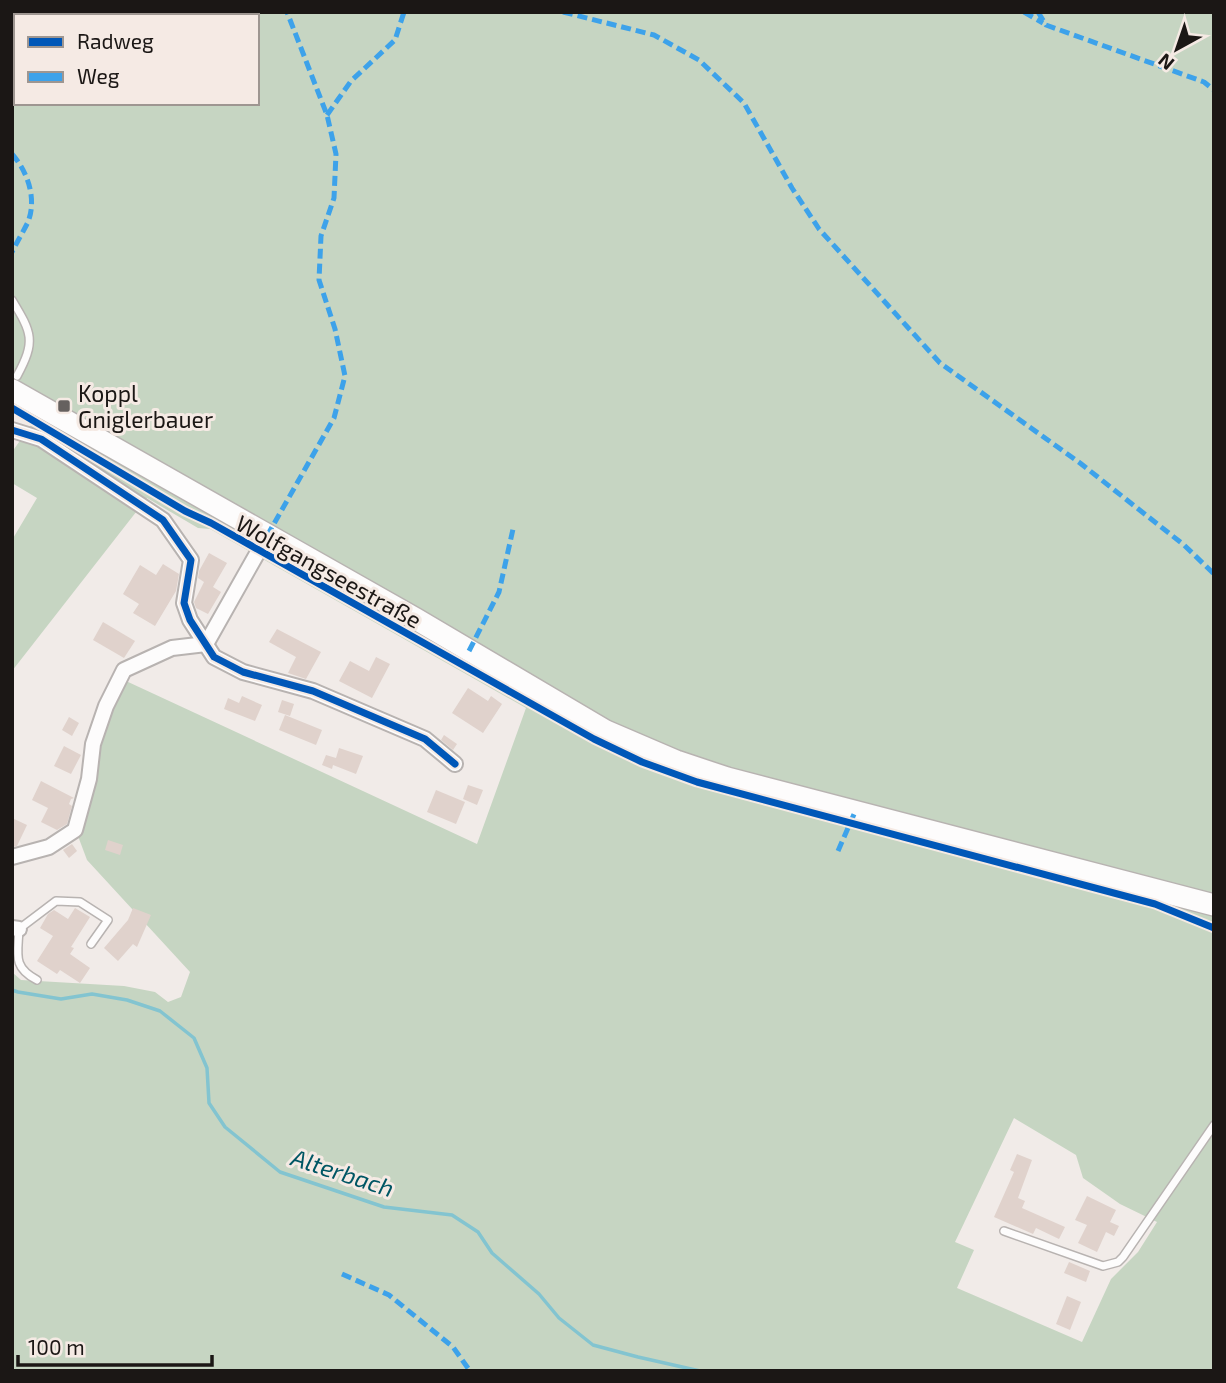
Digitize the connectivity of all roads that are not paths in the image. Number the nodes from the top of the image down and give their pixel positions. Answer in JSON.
{"nodes":[{"id":1,"x":12,"y":300,"type":"edge"},
{"id":2,"x":15,"y":383,"type":"edge"},
{"id":3,"x":12,"y":430,"type":"edge"},
{"id":4,"x":267,"y":536,"type":"junction"},
{"id":5,"x":206,"y":644,"type":"junction"},
{"id":6,"x":455,"y":764,"type":"dead end"},
{"id":7,"x":12,"y":857,"type":"edge"},
{"id":8,"x":1214,"y":905,"type":"edge"},
{"id":9,"x":15,"y":929,"type":"edge"},
{"id":10,"x":91,"y":944,"type":"dead end"},
{"id":11,"x":37,"y":980,"type":"dead end"},
{"id":12,"x":1214,"y":1125,"type":"edge"},
{"id":13,"x":1004,"y":1231,"type":"dead end"}],
"edges":[{"from":1,"to":2,"type":"lane"},
{"from":2,"to":4,"type":"main road","name":"Wolfgangseestraße"},
{"from":3,"to":5,"type":"street"},
{"from":4,"to":5,"type":"street"},
{"from":4,"to":8,"type":"main road","name":"Wolfgangseestraße"},
{"from":5,"to":6,"type":"street"},
{"from":5,"to":7,"type":"street"},
{"from":9,"to":10,"type":"lane"},
{"from":9,"to":11,"type":"lane"},
{"from":12,"to":13,"type":"lane"}]}
